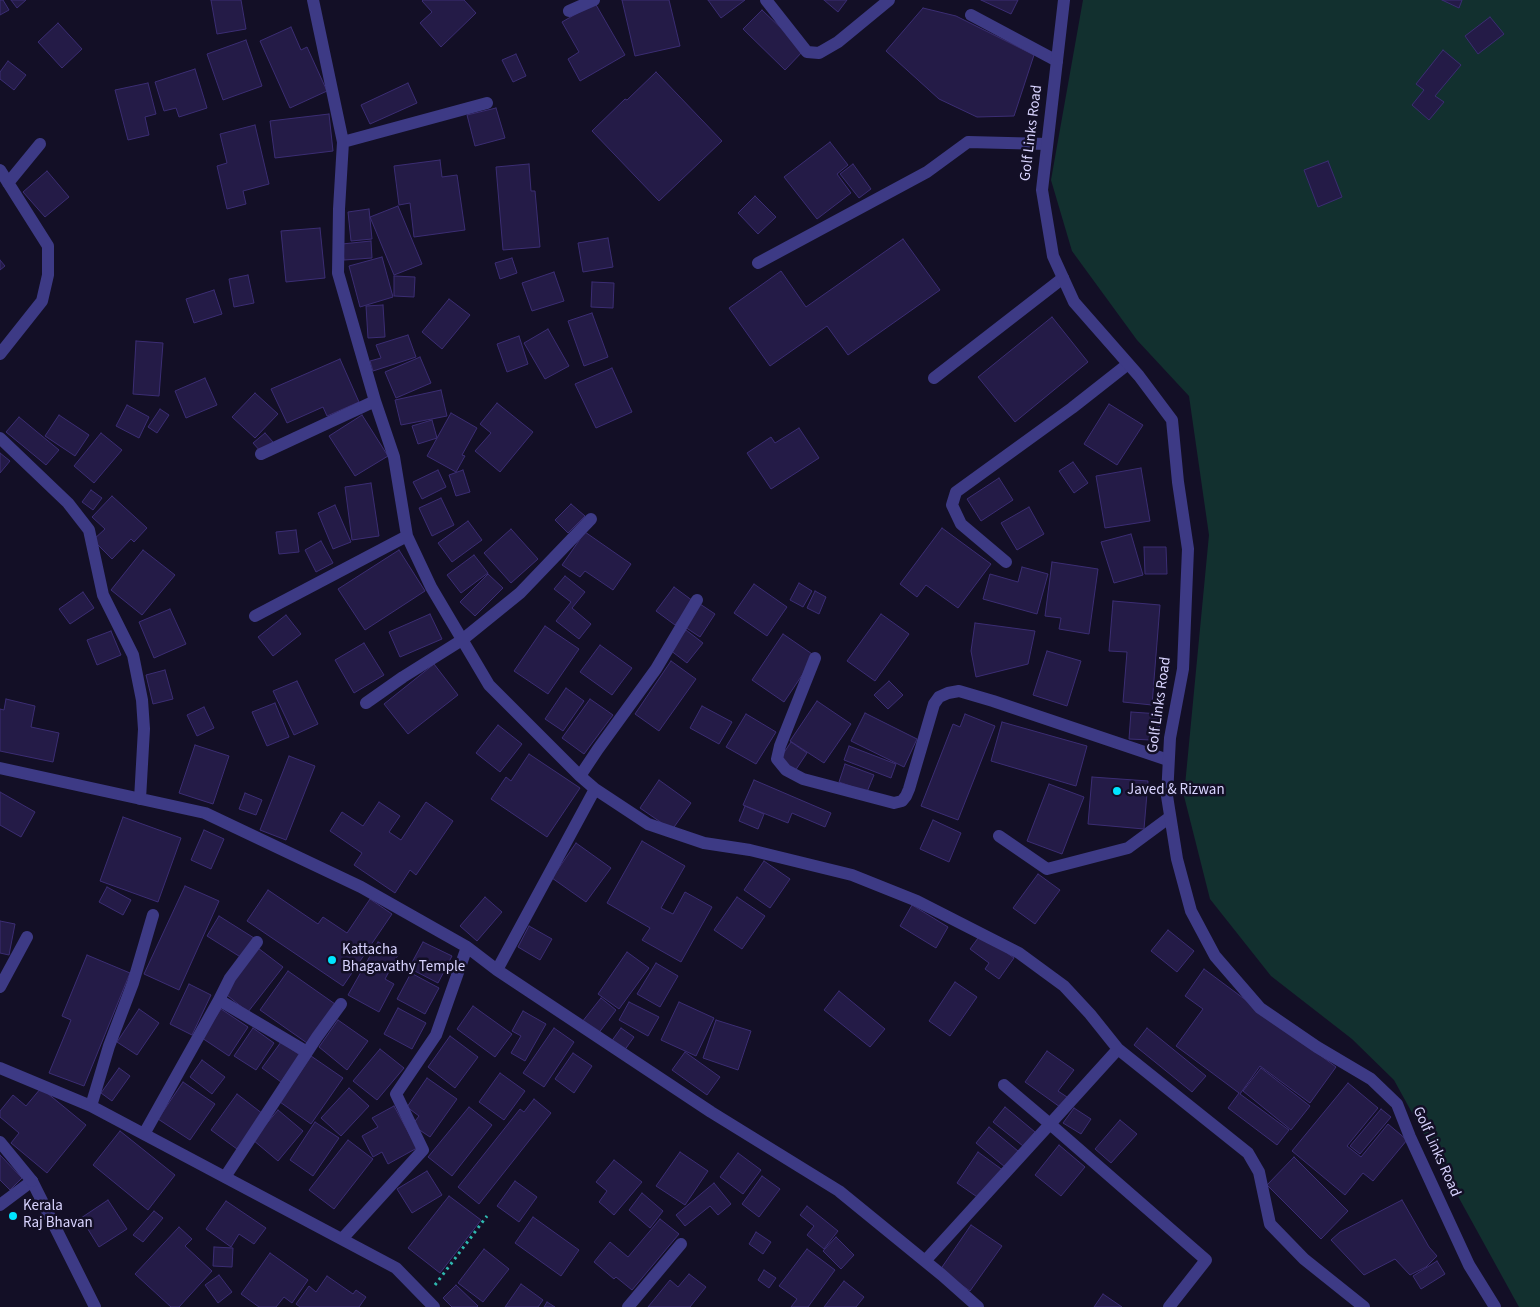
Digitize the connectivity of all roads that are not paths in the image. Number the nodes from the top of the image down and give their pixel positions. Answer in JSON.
{"nodes":[{"id":1,"x":312,"y":0,"type":"edge"},
{"id":2,"x":594,"y":0,"type":"edge"},
{"id":3,"x":766,"y":0,"type":"edge"},
{"id":4,"x":889,"y":0,"type":"edge"},
{"id":5,"x":1064,"y":0,"type":"edge"},
{"id":6,"x":569,"y":10,"type":"dead end"},
{"id":7,"x":971,"y":15,"type":"dead end"},
{"id":8,"x":1057,"y":61,"type":"junction"},
{"id":9,"x":487,"y":104,"type":"dead end"},
{"id":10,"x":343,"y":142,"type":"junction"},
{"id":11,"x":40,"y":144,"type":"dead end"},
{"id":12,"x":1047,"y":144,"type":"junction"},
{"id":13,"x":0,"y":170,"type":"edge"},
{"id":14,"x":8,"y":183,"type":"junction"},
{"id":15,"x":758,"y":263,"type":"dead end"},
{"id":16,"x":1063,"y":278,"type":"junction"},
{"id":17,"x":0,"y":354,"type":"edge"},
{"id":18,"x":1128,"y":364,"type":"junction"},
{"id":19,"x":934,"y":378,"type":"dead end"},
{"id":20,"x":375,"y":401,"type":"junction"},
{"id":21,"x":0,"y":438,"type":"edge"},
{"id":22,"x":261,"y":454,"type":"dead end"},
{"id":23,"x":591,"y":519,"type":"dead end"},
{"id":24,"x":407,"y":536,"type":"junction"},
{"id":25,"x":1006,"y":562,"type":"dead end"},
{"id":26,"x":697,"y":600,"type":"dead end"},
{"id":27,"x":254,"y":616,"type":"dead end"},
{"id":28,"x":462,"y":640,"type":"junction"},
{"id":29,"x":815,"y":658,"type":"dead end"},
{"id":30,"x":366,"y":703,"type":"dead end"},
{"id":31,"x":1168,"y":760,"type":"junction"},
{"id":32,"x":0,"y":768,"type":"edge"},
{"id":33,"x":580,"y":776,"type":"junction"},
{"id":34,"x":595,"y":788,"type":"junction"},
{"id":35,"x":140,"y":799,"type":"junction"},
{"id":36,"x":1170,"y":816,"type":"junction"},
{"id":37,"x":1000,"y":836,"type":"dead end"},
{"id":38,"x":152,"y":915,"type":"dead end"},
{"id":39,"x":27,"y":938,"type":"dead end"},
{"id":40,"x":257,"y":942,"type":"dead end"},
{"id":41,"x":467,"y":947,"type":"junction"},
{"id":42,"x":496,"y":970,"type":"junction"},
{"id":43,"x":0,"y":987,"type":"edge"},
{"id":44,"x":218,"y":1000,"type":"junction"},
{"id":45,"x":341,"y":1004,"type":"dead end"},
{"id":46,"x":1118,"y":1049,"type":"junction"},
{"id":47,"x":307,"y":1052,"type":"junction"},
{"id":48,"x":0,"y":1068,"type":"edge"},
{"id":49,"x":1004,"y":1085,"type":"dead end"},
{"id":50,"x":91,"y":1106,"type":"junction"},
{"id":51,"x":1050,"y":1124,"type":"junction"},
{"id":52,"x":144,"y":1134,"type":"junction"},
{"id":53,"x":0,"y":1142,"type":"edge"},
{"id":54,"x":225,"y":1177,"type":"junction"},
{"id":55,"x":32,"y":1181,"type":"junction"},
{"id":56,"x":0,"y":1205,"type":"edge"},
{"id":57,"x":342,"y":1239,"type":"junction"},
{"id":58,"x":681,"y":1244,"type":"dead end"},
{"id":59,"x":924,"y":1261,"type":"junction"},
{"id":60,"x":95,"y":1307,"type":"edge"},
{"id":61,"x":434,"y":1307,"type":"edge"},
{"id":62,"x":628,"y":1307,"type":"edge"},
{"id":63,"x":978,"y":1307,"type":"edge"},
{"id":64,"x":1169,"y":1307,"type":"edge"},
{"id":65,"x":1364,"y":1307,"type":"edge"},
{"id":66,"x":1495,"y":1307,"type":"edge"}],
"edges":[{"from":1,"to":10,"type":"street"},
{"from":2,"to":6,"type":"street"},
{"from":3,"to":4,"type":"street"},
{"from":5,"to":8,"type":"street","name":"Golf Links Road"},
{"from":7,"to":8,"type":"street"},
{"from":8,"to":12,"type":"street","name":"Golf Links Road"},
{"from":9,"to":10,"type":"street"},
{"from":10,"to":20,"type":"street"},
{"from":11,"to":14,"type":"street"},
{"from":12,"to":15,"type":"street"},
{"from":12,"to":16,"type":"street","name":"Golf Links Road"},
{"from":13,"to":14,"type":"street"},
{"from":14,"to":17,"type":"street"},
{"from":16,"to":18,"type":"street","name":"Golf Links Road"},
{"from":16,"to":19,"type":"street"},
{"from":18,"to":25,"type":"street"},
{"from":18,"to":31,"type":"street","name":"Golf Links Road"},
{"from":20,"to":22,"type":"street"},
{"from":20,"to":24,"type":"street"},
{"from":21,"to":35,"type":"street"},
{"from":23,"to":28,"type":"street"},
{"from":24,"to":27,"type":"street"},
{"from":24,"to":28,"type":"street"},
{"from":26,"to":33,"type":"street"},
{"from":28,"to":30,"type":"street"},
{"from":28,"to":33,"type":"street"},
{"from":29,"to":31,"type":"street"},
{"from":31,"to":36,"type":"street","name":"Golf Links Road"},
{"from":32,"to":35,"type":"street"},
{"from":33,"to":34,"type":"street"},
{"from":34,"to":42,"type":"street"},
{"from":34,"to":46,"type":"street"},
{"from":35,"to":41,"type":"street"},
{"from":36,"to":37,"type":"street"},
{"from":36,"to":66,"type":"street","name":"Golf Links Road"},
{"from":38,"to":50,"type":"street"},
{"from":39,"to":43,"type":"street"},
{"from":40,"to":44,"type":"street"},
{"from":41,"to":42,"type":"street"},
{"from":41,"to":57,"type":"street"},
{"from":42,"to":59,"type":"street"},
{"from":44,"to":47,"type":"street"},
{"from":44,"to":52,"type":"street"},
{"from":45,"to":47,"type":"street"},
{"from":46,"to":51,"type":"street"},
{"from":46,"to":65,"type":"street"},
{"from":47,"to":54,"type":"street"},
{"from":48,"to":50,"type":"street"},
{"from":49,"to":51,"type":"street"},
{"from":50,"to":52,"type":"street"},
{"from":51,"to":59,"type":"street"},
{"from":51,"to":64,"type":"street"},
{"from":52,"to":54,"type":"street"},
{"from":53,"to":55,"type":"street"},
{"from":54,"to":57,"type":"street"},
{"from":55,"to":56,"type":"street"},
{"from":55,"to":60,"type":"street"},
{"from":57,"to":61,"type":"street"},
{"from":58,"to":62,"type":"street"},
{"from":59,"to":63,"type":"street"}]}
